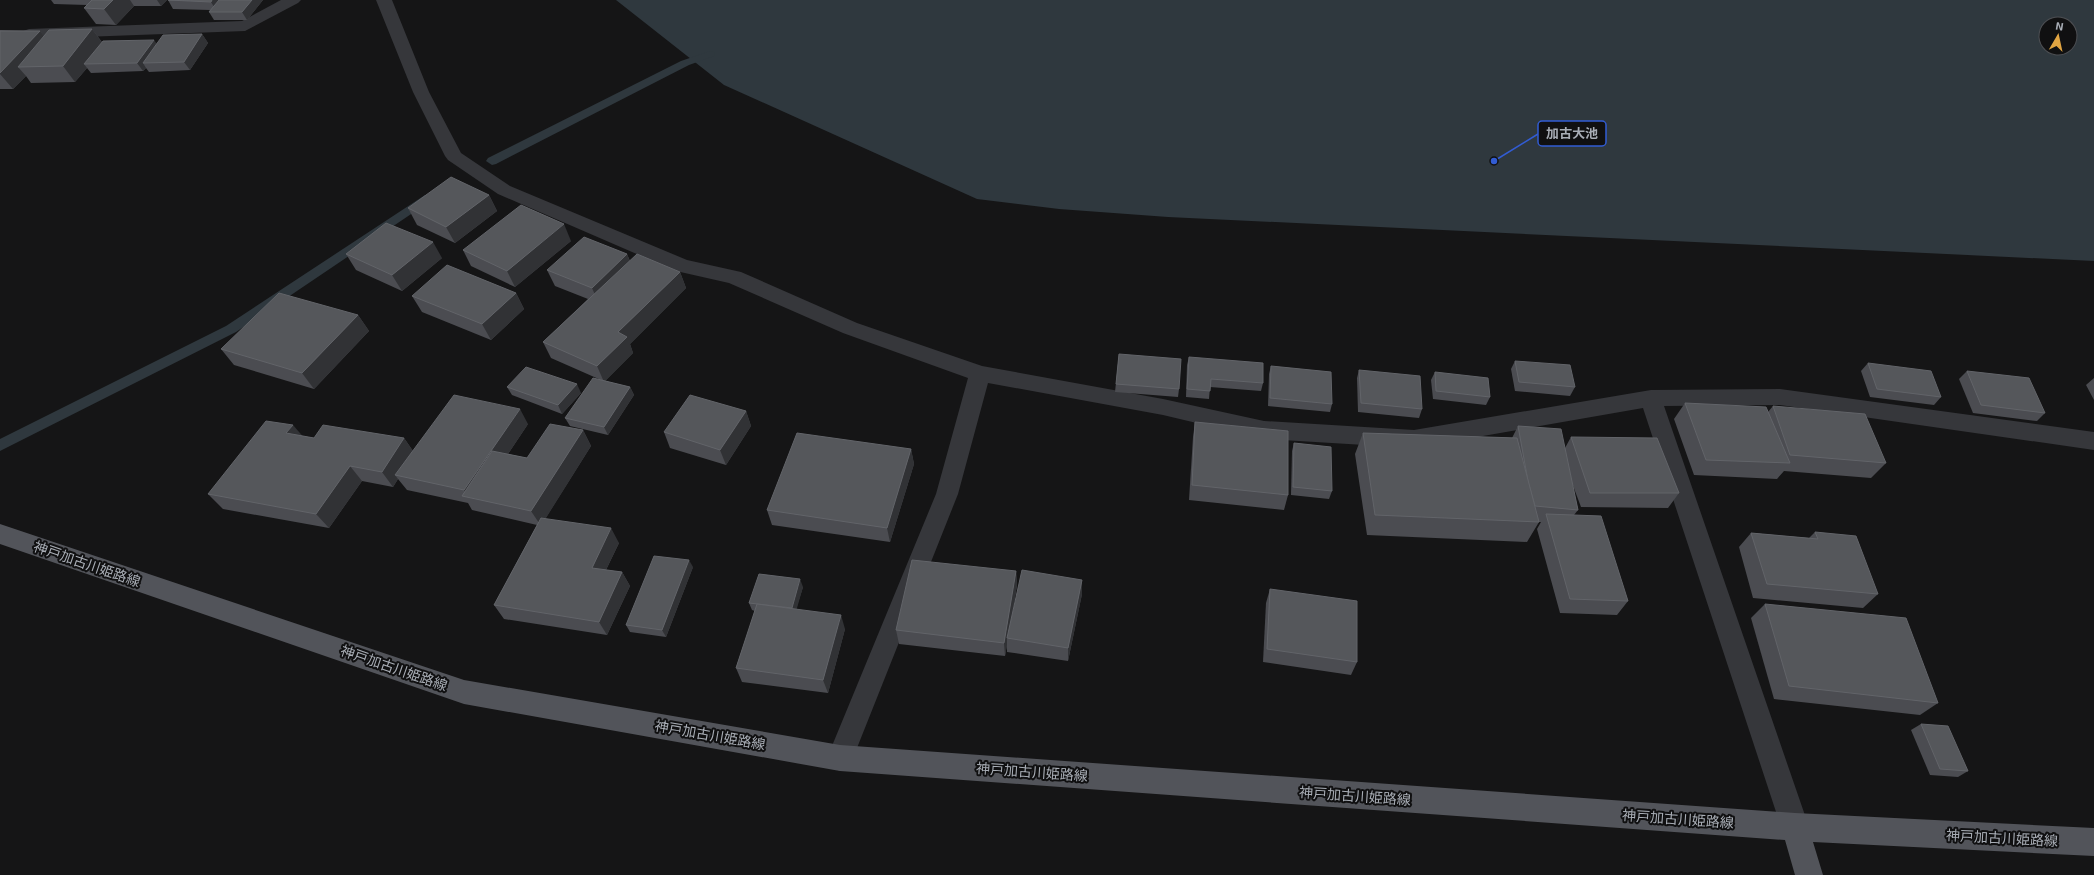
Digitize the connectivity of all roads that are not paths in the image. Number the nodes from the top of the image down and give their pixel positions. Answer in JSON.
{"nodes":[{"id":1,"x":293,"y":0,"type":"edge"},
{"id":2,"x":384,"y":0,"type":"edge"},
{"id":3,"x":29,"y":34,"type":"edge"},
{"id":4,"x":980,"y":374,"type":"junction"},
{"id":5,"x":1651,"y":398,"type":"junction"},
{"id":6,"x":2094,"y":441,"type":"edge"},
{"id":7,"x":0,"y":534,"type":"edge"},
{"id":8,"x":840,"y":758,"type":"junction"},
{"id":9,"x":1794,"y":828,"type":"junction"},
{"id":10,"x":2094,"y":842,"type":"edge"},
{"id":11,"x":1809,"y":875,"type":"edge"}],
"edges":[{"from":1,"to":3,"type":"street"},
{"from":2,"to":4,"type":"street"},
{"from":4,"to":5,"type":"street"},
{"from":4,"to":8,"type":"street"},
{"from":5,"to":6,"type":"street"},
{"from":5,"to":9,"type":"street"},
{"from":7,"to":8,"type":"main road","name":"神戸加古川姫路線"},
{"from":8,"to":9,"type":"main road","name":"神戸加古川姫路線"},
{"from":9,"to":10,"type":"main road","name":"神戸加古川姫路線"},
{"from":9,"to":11,"type":"main road"}]}
